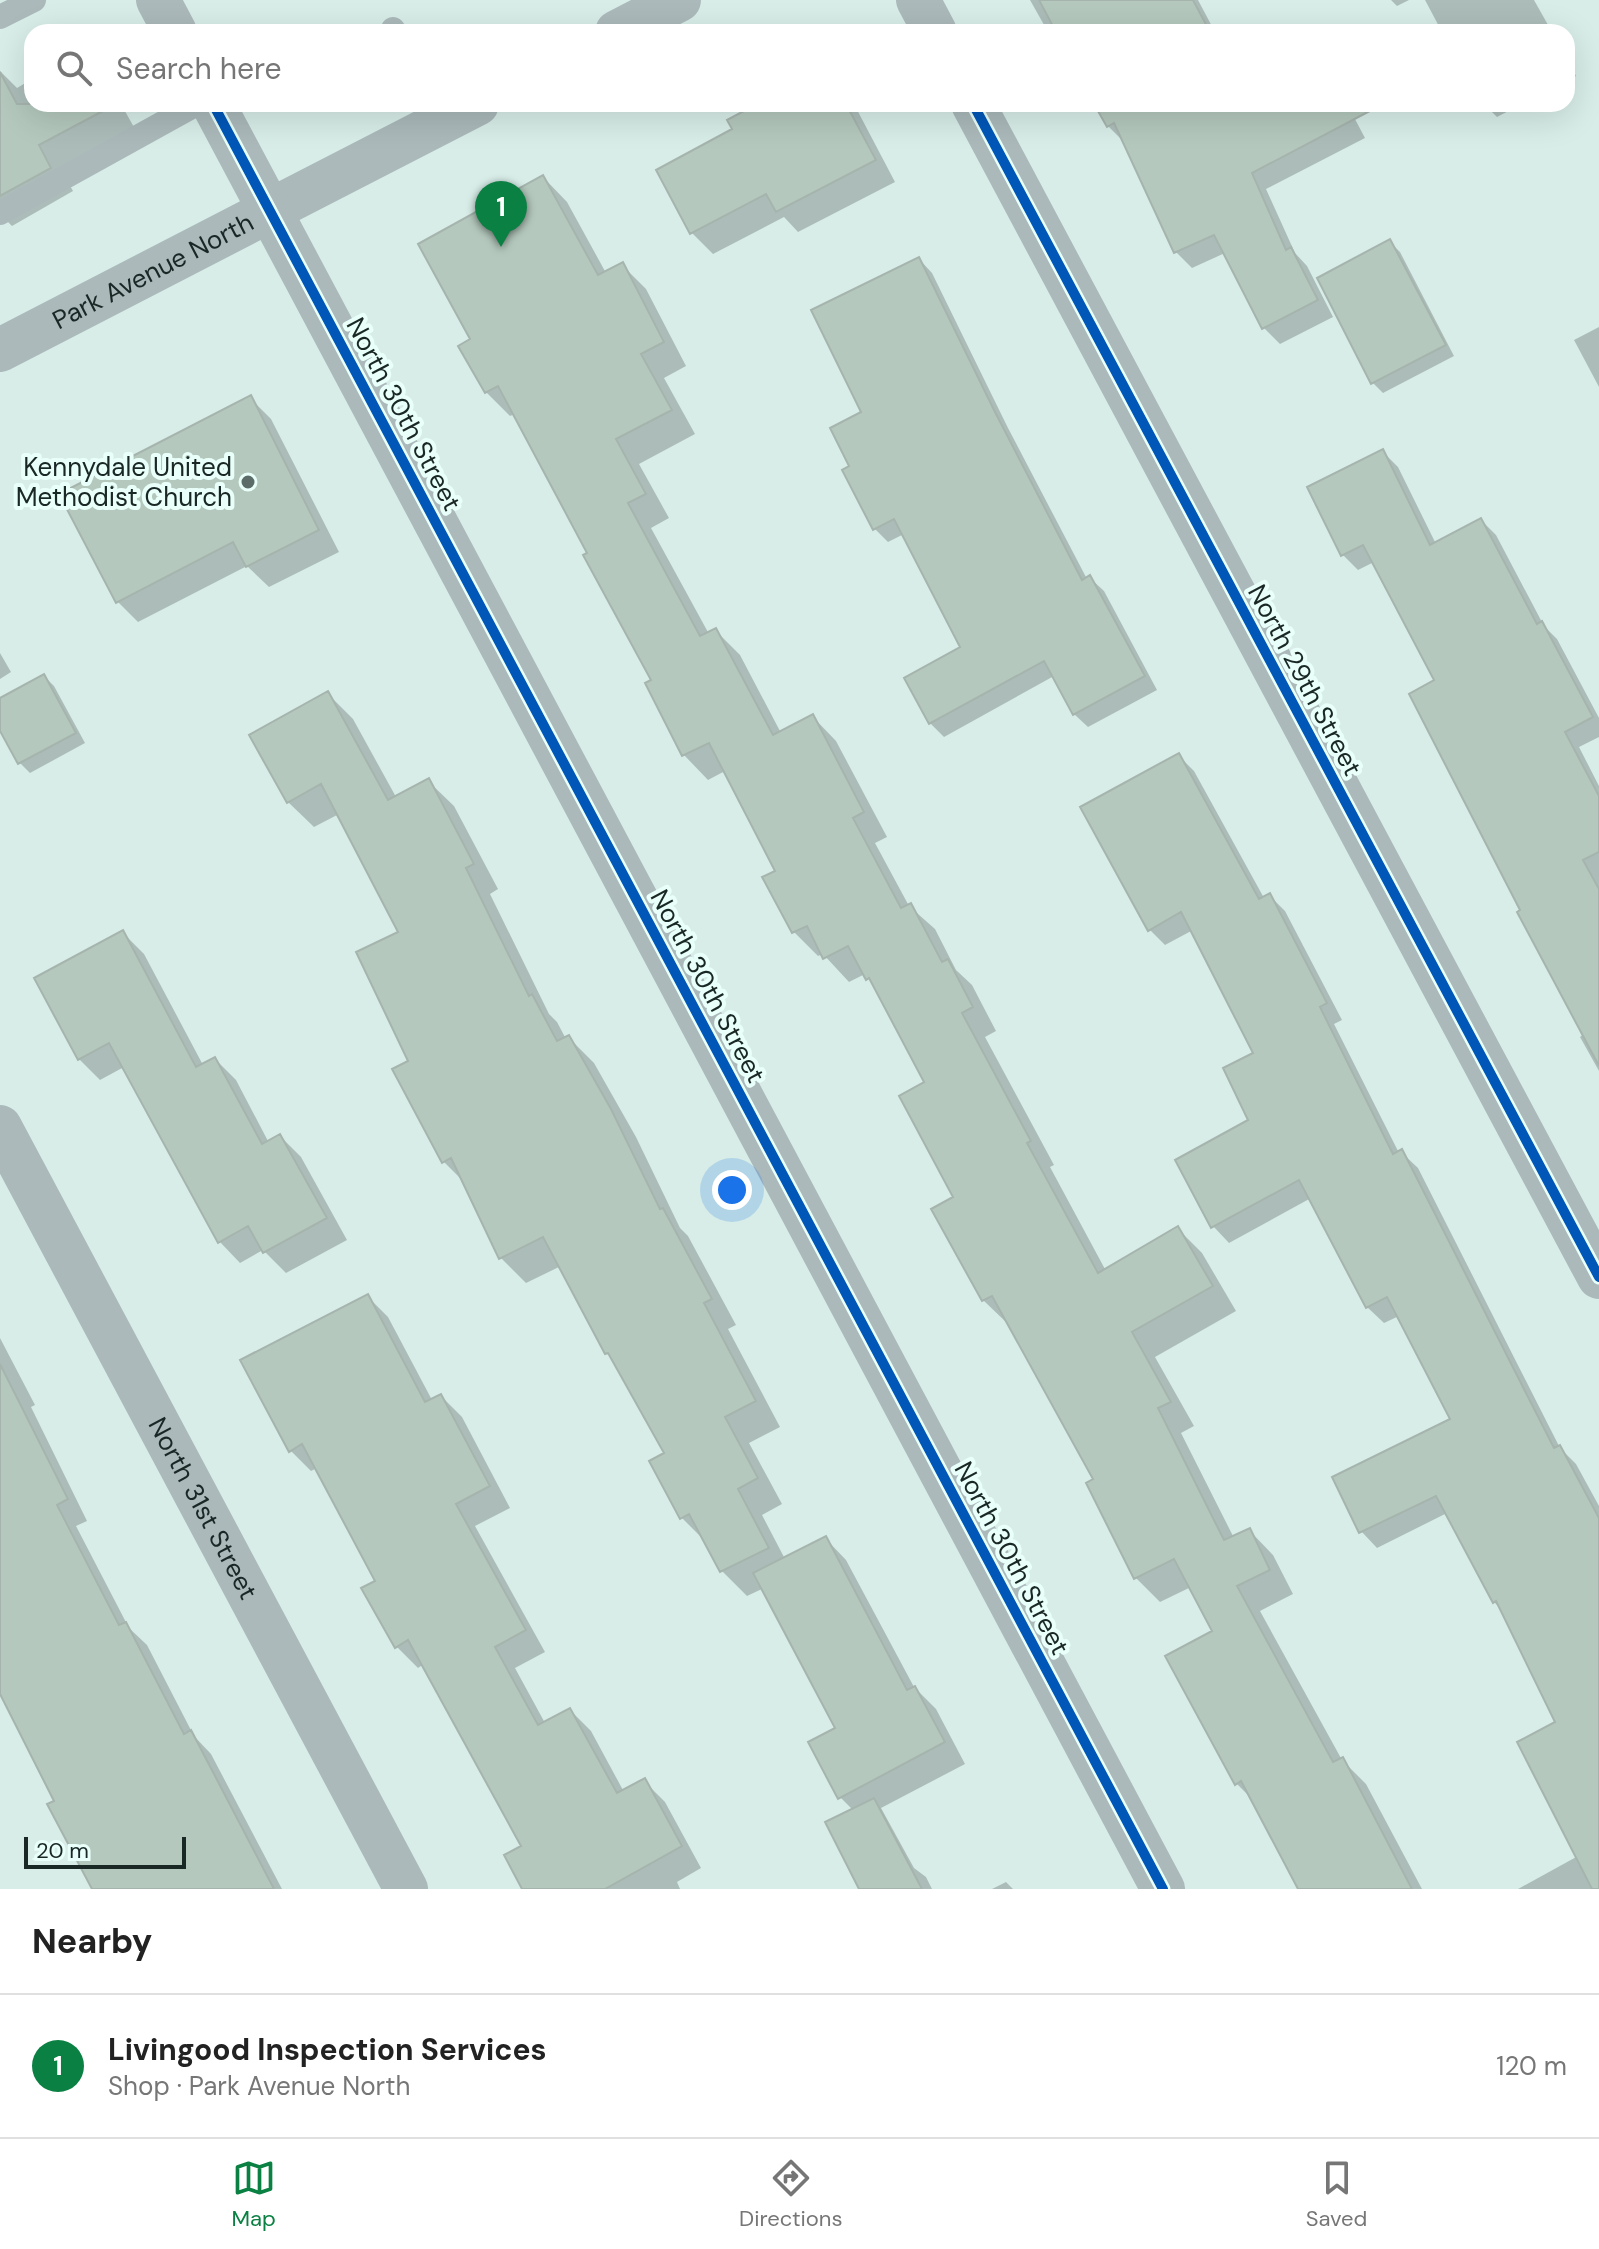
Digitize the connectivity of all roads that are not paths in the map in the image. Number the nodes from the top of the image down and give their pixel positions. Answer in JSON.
{"nodes":[{"id":1,"x":34,"y":0,"type":"edge"},
{"id":2,"x":158,"y":0,"type":"edge"},
{"id":3,"x":679,"y":0,"type":"edge"},
{"id":4,"x":918,"y":0,"type":"edge"},
{"id":5,"x":0,"y":17,"type":"edge"},
{"id":6,"x":171,"y":24,"type":"edge"},
{"id":7,"x":632,"y":24,"type":"edge"},
{"id":8,"x":931,"y":24,"type":"edge"},
{"id":9,"x":183,"y":112,"type":"edge"},
{"id":10,"x":217,"y":112,"type":"edge"},
{"id":11,"x":448,"y":112,"type":"edge"},
{"id":12,"x":977,"y":112,"type":"edge"},
{"id":13,"x":271,"y":210,"type":"junction"},
{"id":14,"x":0,"y":213,"type":"edge"},
{"id":15,"x":0,"y":350,"type":"edge"},
{"id":16,"x":0,"y":1127,"type":"edge"},
{"id":17,"x":1599,"y":1277,"type":"edge"},
{"id":18,"x":406,"y":1889,"type":"edge"},
{"id":19,"x":1163,"y":1889,"type":"edge"}],
"edges":[{"from":1,"to":5,"type":"lane"},
{"from":2,"to":6,"type":"street"},
{"from":3,"to":7,"type":"street"},
{"from":4,"to":8,"type":"street"},
{"from":9,"to":14,"type":"lane"},
{"from":10,"to":13,"type":"street","name":"North 30th Street"},
{"from":11,"to":13,"type":"street","name":"Park Avenue North"},
{"from":12,"to":17,"type":"street","name":"North 29th Street"},
{"from":13,"to":15,"type":"street","name":"Park Avenue North"},
{"from":13,"to":19,"type":"street","name":"North 30th Street"},
{"from":16,"to":18,"type":"street","name":"North 31st Street"}]}
